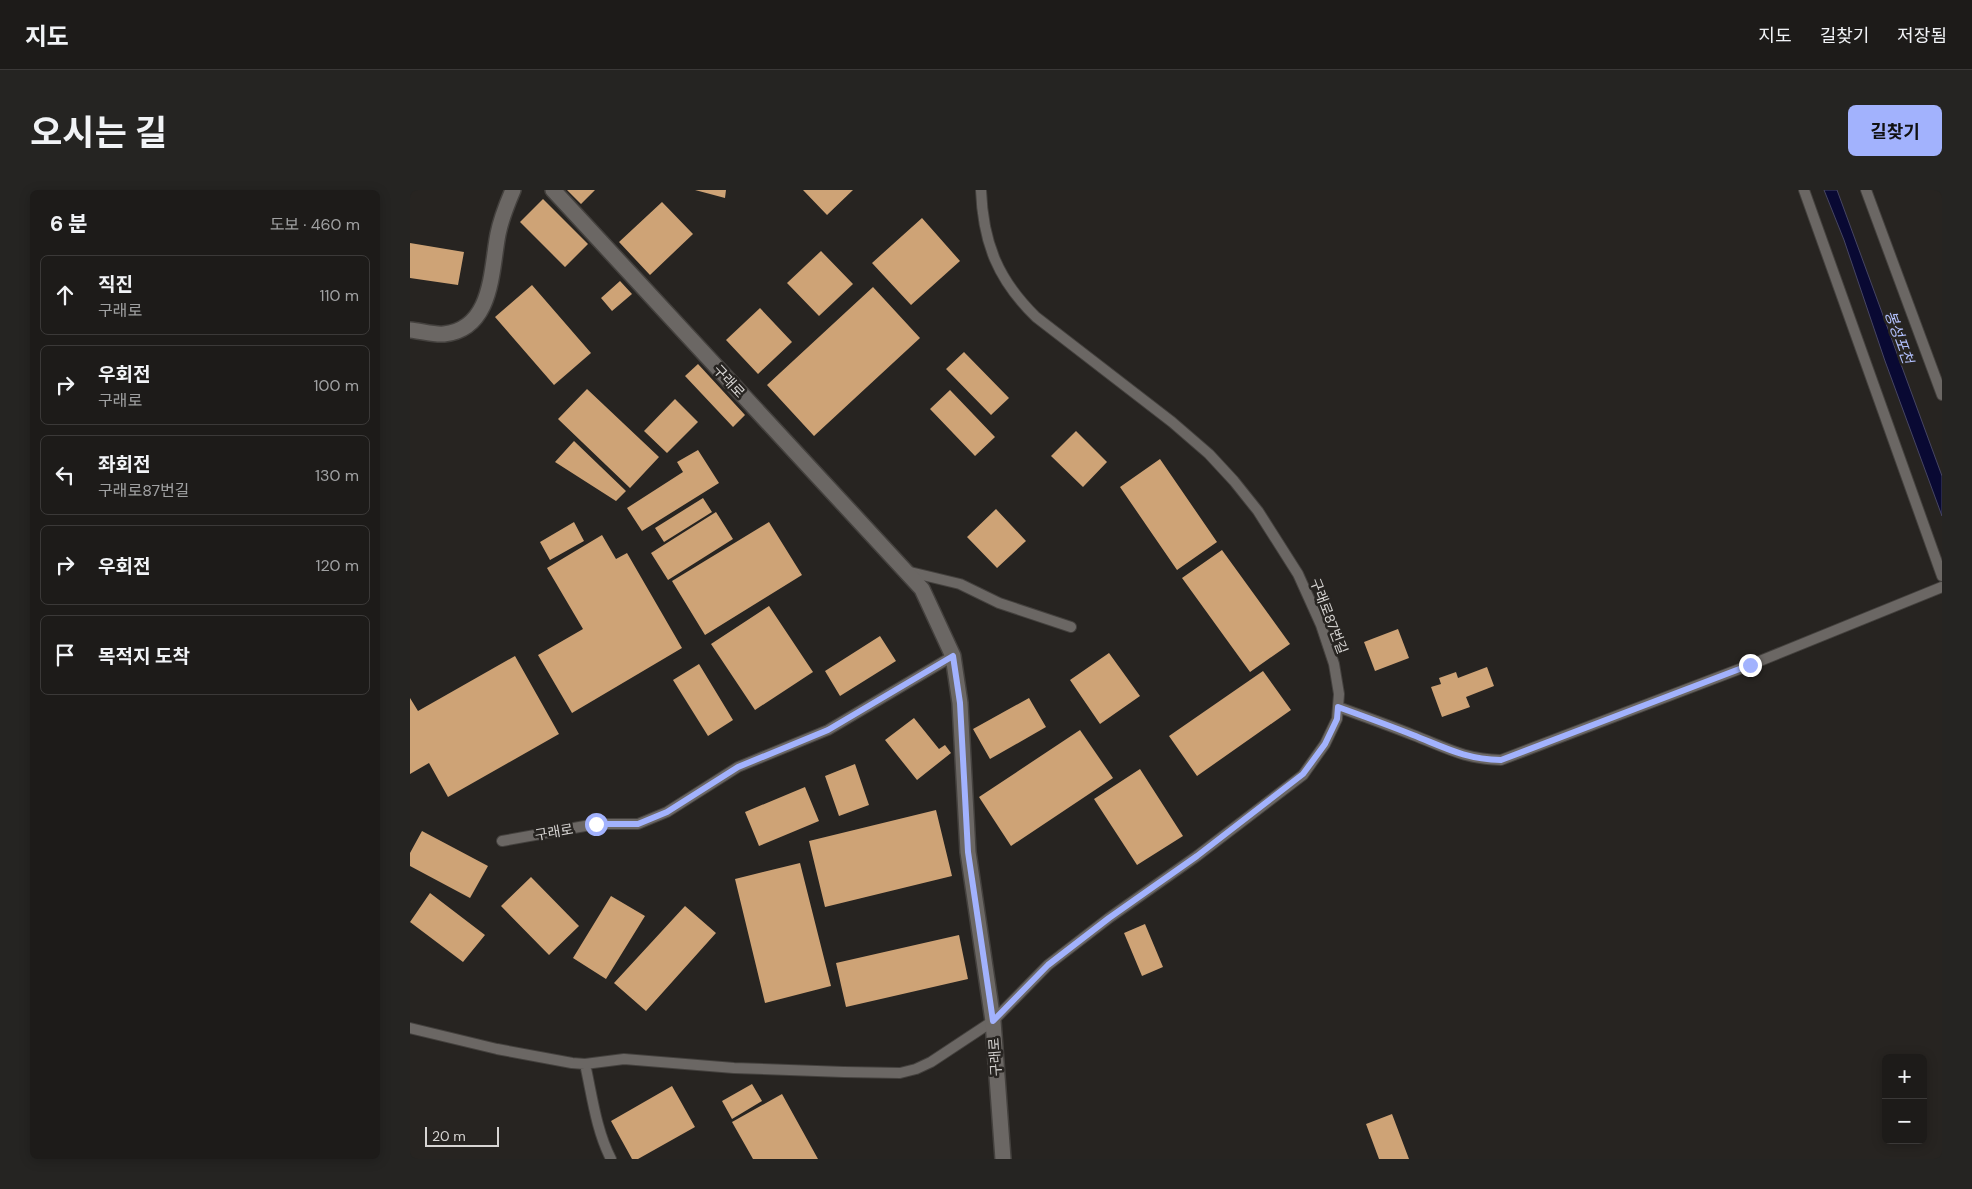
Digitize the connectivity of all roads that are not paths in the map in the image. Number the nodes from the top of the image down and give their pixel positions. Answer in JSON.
{"nodes":[{"id":1,"x":513,"y":190,"type":"edge"},
{"id":2,"x":553,"y":190,"type":"edge"},
{"id":3,"x":981,"y":190,"type":"edge"},
{"id":4,"x":1804,"y":190,"type":"edge"},
{"id":5,"x":1866,"y":190,"type":"edge"},
{"id":6,"x":410,"y":330,"type":"edge"},
{"id":7,"x":1941,"y":391,"type":"edge"},
{"id":8,"x":905,"y":571,"type":"junction"},
{"id":9,"x":1942,"y":576,"type":"edge"},
{"id":10,"x":1942,"y":587,"type":"edge"},
{"id":11,"x":1071,"y":627,"type":"dead end"},
{"id":12,"x":953,"y":656,"type":"junction"},
{"id":13,"x":1338,"y":707,"type":"junction"},
{"id":14,"x":502,"y":841,"type":"dead end"},
{"id":15,"x":993,"y":1021,"type":"junction"},
{"id":16,"x":410,"y":1028,"type":"edge"},
{"id":17,"x":585,"y":1064,"type":"junction"},
{"id":18,"x":611,"y":1159,"type":"edge"},
{"id":19,"x":1003,"y":1159,"type":"edge"}],
"edges":[{"from":1,"to":6,"type":"street"},
{"from":2,"to":8,"type":"street","name":"구래로"},
{"from":3,"to":13,"type":"lane","name":"구래로87번길"},
{"from":4,"to":9,"type":"lane"},
{"from":5,"to":7,"type":"lane"},
{"from":8,"to":11,"type":"lane"},
{"from":8,"to":12,"type":"street","name":"구래로"},
{"from":10,"to":13,"type":"lane"},
{"from":12,"to":14,"type":"lane","name":"구래로"},
{"from":12,"to":15,"type":"street","name":"구래로"},
{"from":13,"to":15,"type":"lane","name":"구래로87번길"},
{"from":15,"to":17,"type":"lane","name":"구래로87번길"},
{"from":15,"to":19,"type":"street","name":"구래로"},
{"from":16,"to":17,"type":"lane","name":"구래로87번길"},
{"from":17,"to":18,"type":"lane"}]}
